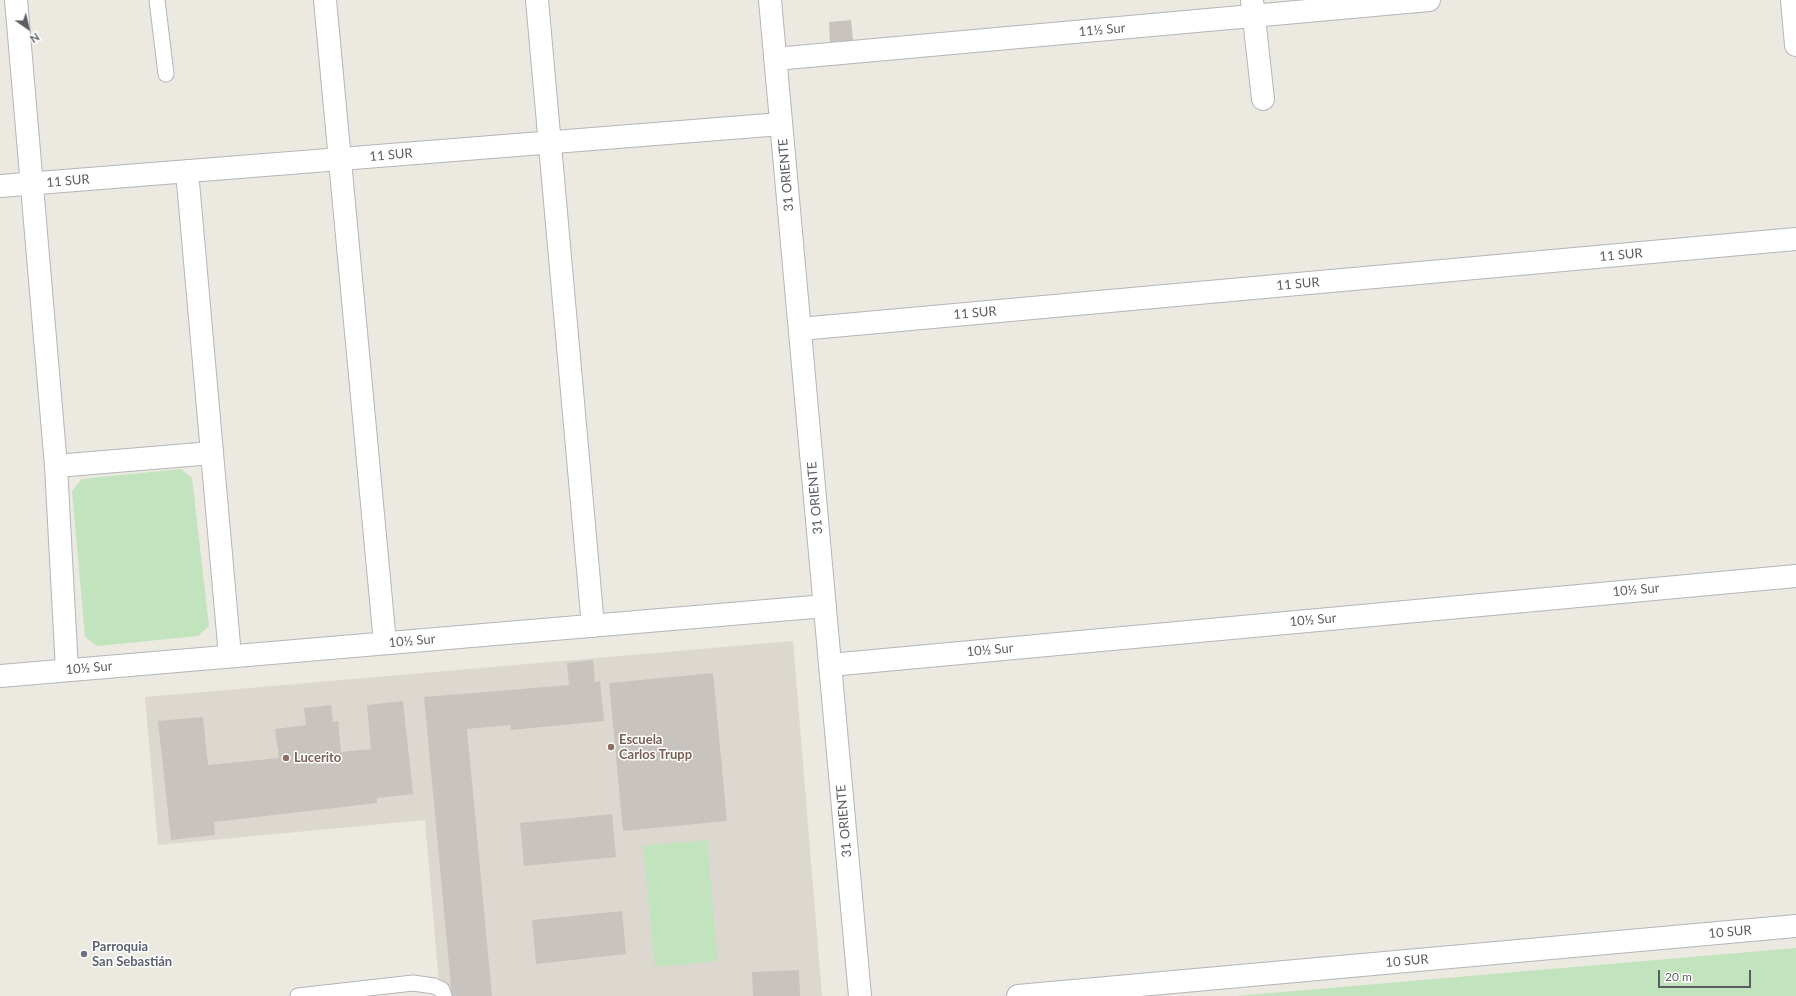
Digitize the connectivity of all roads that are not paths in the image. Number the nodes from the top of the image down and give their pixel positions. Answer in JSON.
{"nodes":[{"id":1,"x":16,"y":0,"type":"edge"},
{"id":2,"x":157,"y":0,"type":"edge"},
{"id":3,"x":325,"y":0,"type":"edge"},
{"id":4,"x":537,"y":0,"type":"edge"},
{"id":5,"x":770,"y":0,"type":"edge"},
{"id":6,"x":1429,"y":0,"type":"edge"},
{"id":7,"x":1792,"y":0,"type":"edge"},
{"id":8,"x":1253,"y":8,"type":"edge"},
{"id":9,"x":1796,"y":45,"type":"edge"},
{"id":10,"x":775,"y":59,"type":"junction"},
{"id":11,"x":166,"y":74,"type":"dead end"},
{"id":12,"x":1263,"y":99,"type":"dead end"},
{"id":13,"x":781,"y":124,"type":"junction"},
{"id":14,"x":549,"y":142,"type":"junction"},
{"id":15,"x":340,"y":159,"type":"junction"},
{"id":16,"x":187,"y":171,"type":"junction"},
{"id":17,"x":32,"y":184,"type":"junction"},
{"id":18,"x":0,"y":186,"type":"edge"},
{"id":19,"x":1796,"y":239,"type":"edge"},
{"id":20,"x":800,"y":329,"type":"junction"},
{"id":21,"x":212,"y":453,"type":"junction"},
{"id":22,"x":56,"y":466,"type":"junction"},
{"id":23,"x":1796,"y":576,"type":"edge"},
{"id":24,"x":825,"y":606,"type":"junction"},
{"id":25,"x":593,"y":626,"type":"junction"},
{"id":26,"x":385,"y":643,"type":"junction"},
{"id":27,"x":230,"y":656,"type":"junction"},
{"id":28,"x":830,"y":665,"type":"junction"},
{"id":29,"x":67,"y":670,"type":"junction"},
{"id":30,"x":0,"y":676,"type":"edge"},
{"id":31,"x":1796,"y":926,"type":"edge"},
{"id":32,"x":298,"y":996,"type":"edge"},
{"id":33,"x":444,"y":996,"type":"edge"},
{"id":34,"x":860,"y":996,"type":"edge"},
{"id":35,"x":1018,"y":996,"type":"edge"}],
"edges":[{"from":1,"to":17,"type":"street"},
{"from":2,"to":11,"type":"lane"},
{"from":3,"to":15,"type":"street"},
{"from":4,"to":14,"type":"street"},
{"from":5,"to":10,"type":"street","name":"31 ORIENTE"},
{"from":6,"to":8,"type":"street","name":"11½ Sur"},
{"from":7,"to":9,"type":"street"},
{"from":8,"to":10,"type":"street","name":"11½ Sur"},
{"from":8,"to":12,"type":"street"},
{"from":10,"to":13,"type":"street","name":"31 ORIENTE"},
{"from":13,"to":14,"type":"street","name":"11 SUR"},
{"from":13,"to":20,"type":"street","name":"31 ORIENTE"},
{"from":14,"to":15,"type":"street","name":"11 SUR"},
{"from":14,"to":25,"type":"street"},
{"from":15,"to":16,"type":"street","name":"11 SUR"},
{"from":15,"to":26,"type":"street"},
{"from":16,"to":17,"type":"street","name":"11 SUR"},
{"from":16,"to":21,"type":"street"},
{"from":17,"to":18,"type":"street","name":"11 SUR"},
{"from":17,"to":22,"type":"street"},
{"from":19,"to":20,"type":"street","name":"11 SUR"},
{"from":20,"to":24,"type":"street","name":"31 ORIENTE"},
{"from":21,"to":22,"type":"street"},
{"from":21,"to":27,"type":"street"},
{"from":22,"to":29,"type":"street"},
{"from":23,"to":28,"type":"street","name":"10½ Sur"},
{"from":24,"to":25,"type":"street","name":"10½ Sur"},
{"from":24,"to":28,"type":"street","name":"31 ORIENTE"},
{"from":25,"to":26,"type":"street","name":"10½ Sur"},
{"from":26,"to":27,"type":"street","name":"10½ Sur"},
{"from":27,"to":29,"type":"street","name":"10½ Sur"},
{"from":28,"to":34,"type":"street","name":"31 ORIENTE"},
{"from":29,"to":30,"type":"street","name":"10½ Sur"},
{"from":31,"to":35,"type":"street","name":"10 SUR"},
{"from":32,"to":33,"type":"lane"}]}
